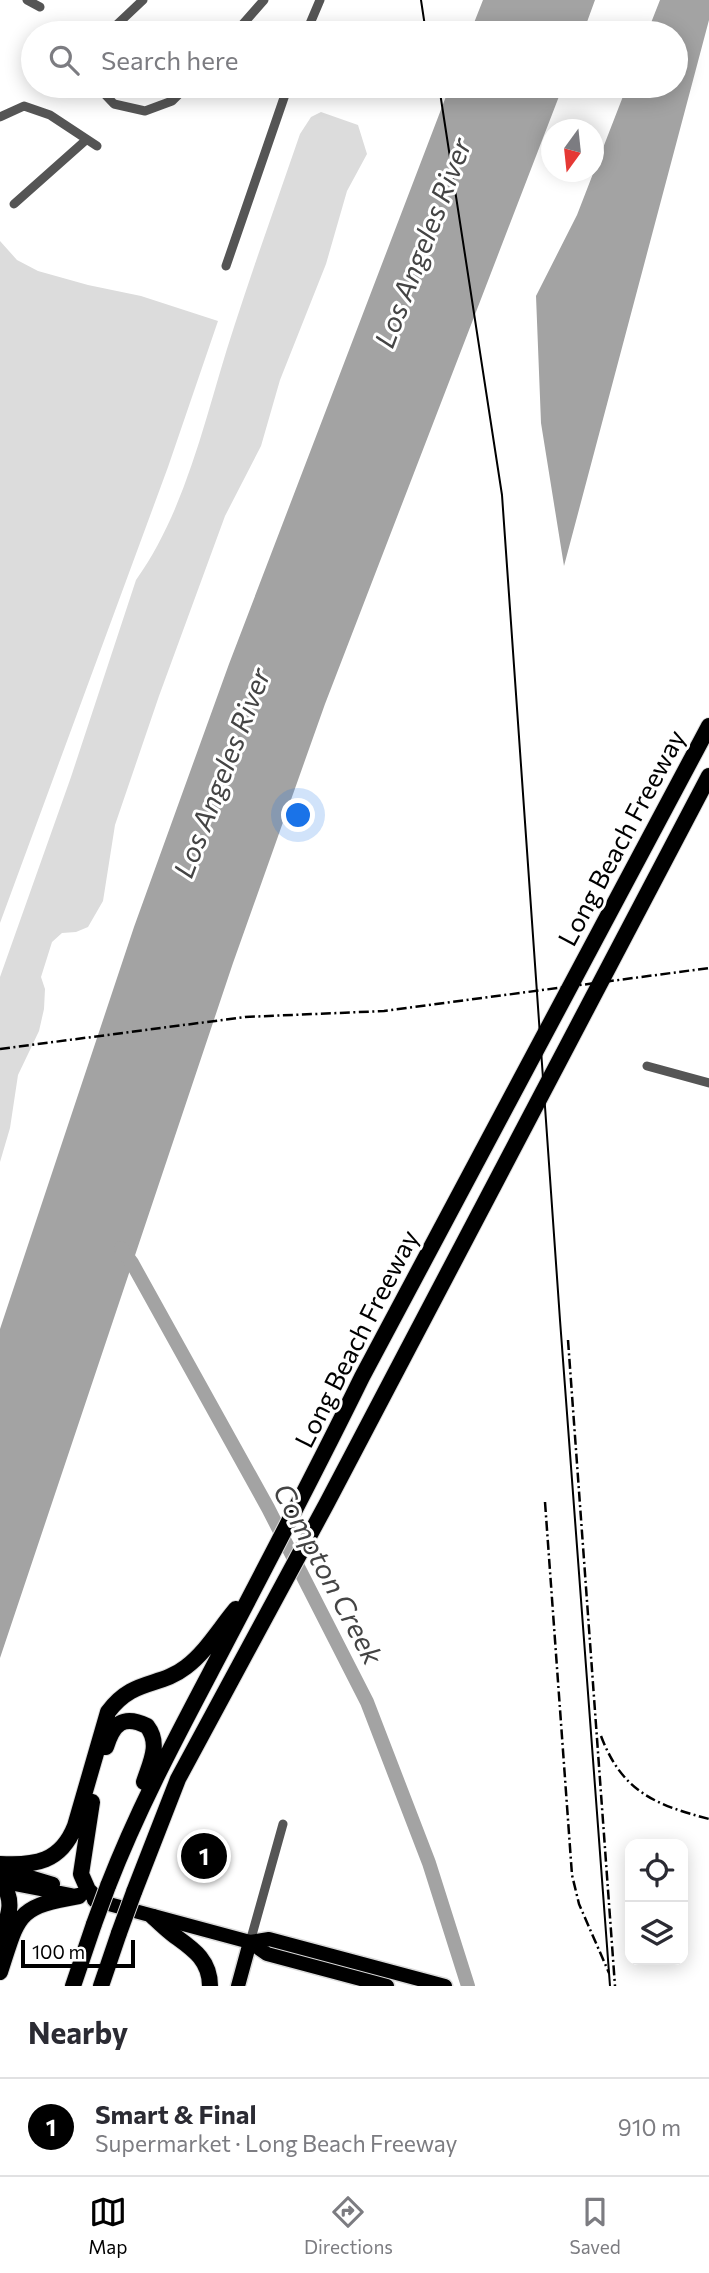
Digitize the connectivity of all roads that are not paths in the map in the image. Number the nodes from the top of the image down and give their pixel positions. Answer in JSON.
{"nodes":[{"id":1,"x":27,"y":0,"type":"edge"},
{"id":2,"x":142,"y":0,"type":"edge"},
{"id":3,"x":264,"y":0,"type":"edge"},
{"id":4,"x":320,"y":0,"type":"edge"},
{"id":5,"x":40,"y":7,"type":"dead end"},
{"id":6,"x":120,"y":21,"type":"edge"},
{"id":7,"x":246,"y":21,"type":"edge"},
{"id":8,"x":311,"y":21,"type":"edge"},
{"id":9,"x":108,"y":98,"type":"edge"},
{"id":10,"x":175,"y":98,"type":"edge"},
{"id":11,"x":284,"y":98,"type":"edge"},
{"id":12,"x":0,"y":117,"type":"edge"},
{"id":13,"x":86,"y":140,"type":"junction"},
{"id":14,"x":97,"y":146,"type":"dead end"},
{"id":15,"x":14,"y":204,"type":"dead end"},
{"id":16,"x":226,"y":267,"type":"dead end"},
{"id":17,"x":709,"y":726,"type":"edge"},
{"id":18,"x":709,"y":776,"type":"edge"},
{"id":19,"x":648,"y":1066,"type":"dead end"},
{"id":20,"x":709,"y":1083,"type":"edge"},
{"id":21,"x":256,"y":1586,"type":"junction"},
{"id":22,"x":283,"y":1824,"type":"dead end"},
{"id":23,"x":125,"y":1843,"type":"junction"},
{"id":24,"x":0,"y":1873,"type":"edge"},
{"id":25,"x":79,"y":1896,"type":"junction"},
{"id":26,"x":99,"y":1901,"type":"junction"},
{"id":27,"x":153,"y":1916,"type":"junction"},
{"id":28,"x":0,"y":1939,"type":"edge"},
{"id":29,"x":250,"y":1942,"type":"junction"},
{"id":30,"x":0,"y":1972,"type":"edge"},
{"id":31,"x":74,"y":1981,"type":"edge"},
{"id":32,"x":442,"y":1985,"type":"edge"},
{"id":33,"x":101,"y":1986,"type":"edge"},
{"id":34,"x":209,"y":1986,"type":"edge"},
{"id":35,"x":238,"y":1986,"type":"edge"},
{"id":36,"x":387,"y":1986,"type":"edge"}],
"edges":[{"from":1,"to":5,"type":"street"},
{"from":2,"to":6,"type":"street"},
{"from":3,"to":7,"type":"street"},
{"from":4,"to":8,"type":"street"},
{"from":9,"to":10,"type":"street"},
{"from":11,"to":16,"type":"street"},
{"from":12,"to":13,"type":"street"},
{"from":13,"to":14,"type":"street"},
{"from":13,"to":15,"type":"street"},
{"from":17,"to":21,"type":"highway","name":"Long Beach Freeway"},
{"from":18,"to":33,"type":"highway","name":"Long Beach Freeway","bridge":true},
{"from":19,"to":20,"type":"street"},
{"from":21,"to":23,"type":"highway","name":"Long Beach Freeway"},
{"from":21,"to":24,"type":"highway"},
{"from":22,"to":29,"type":"street"},
{"from":23,"to":26,"type":"highway"},
{"from":23,"to":31,"type":"highway","name":"Long Beach Freeway","bridge":true},
{"from":24,"to":25,"type":"main road"},
{"from":24,"to":28,"type":"highway"},
{"from":25,"to":26,"type":"main road"},
{"from":25,"to":30,"type":"highway"},
{"from":26,"to":27,"type":"main road"},
{"from":27,"to":29,"type":"main road"},
{"from":27,"to":34,"type":"highway"},
{"from":29,"to":32,"type":"main road"},
{"from":29,"to":35,"type":"main road"},
{"from":29,"to":36,"type":"main road"}]}
